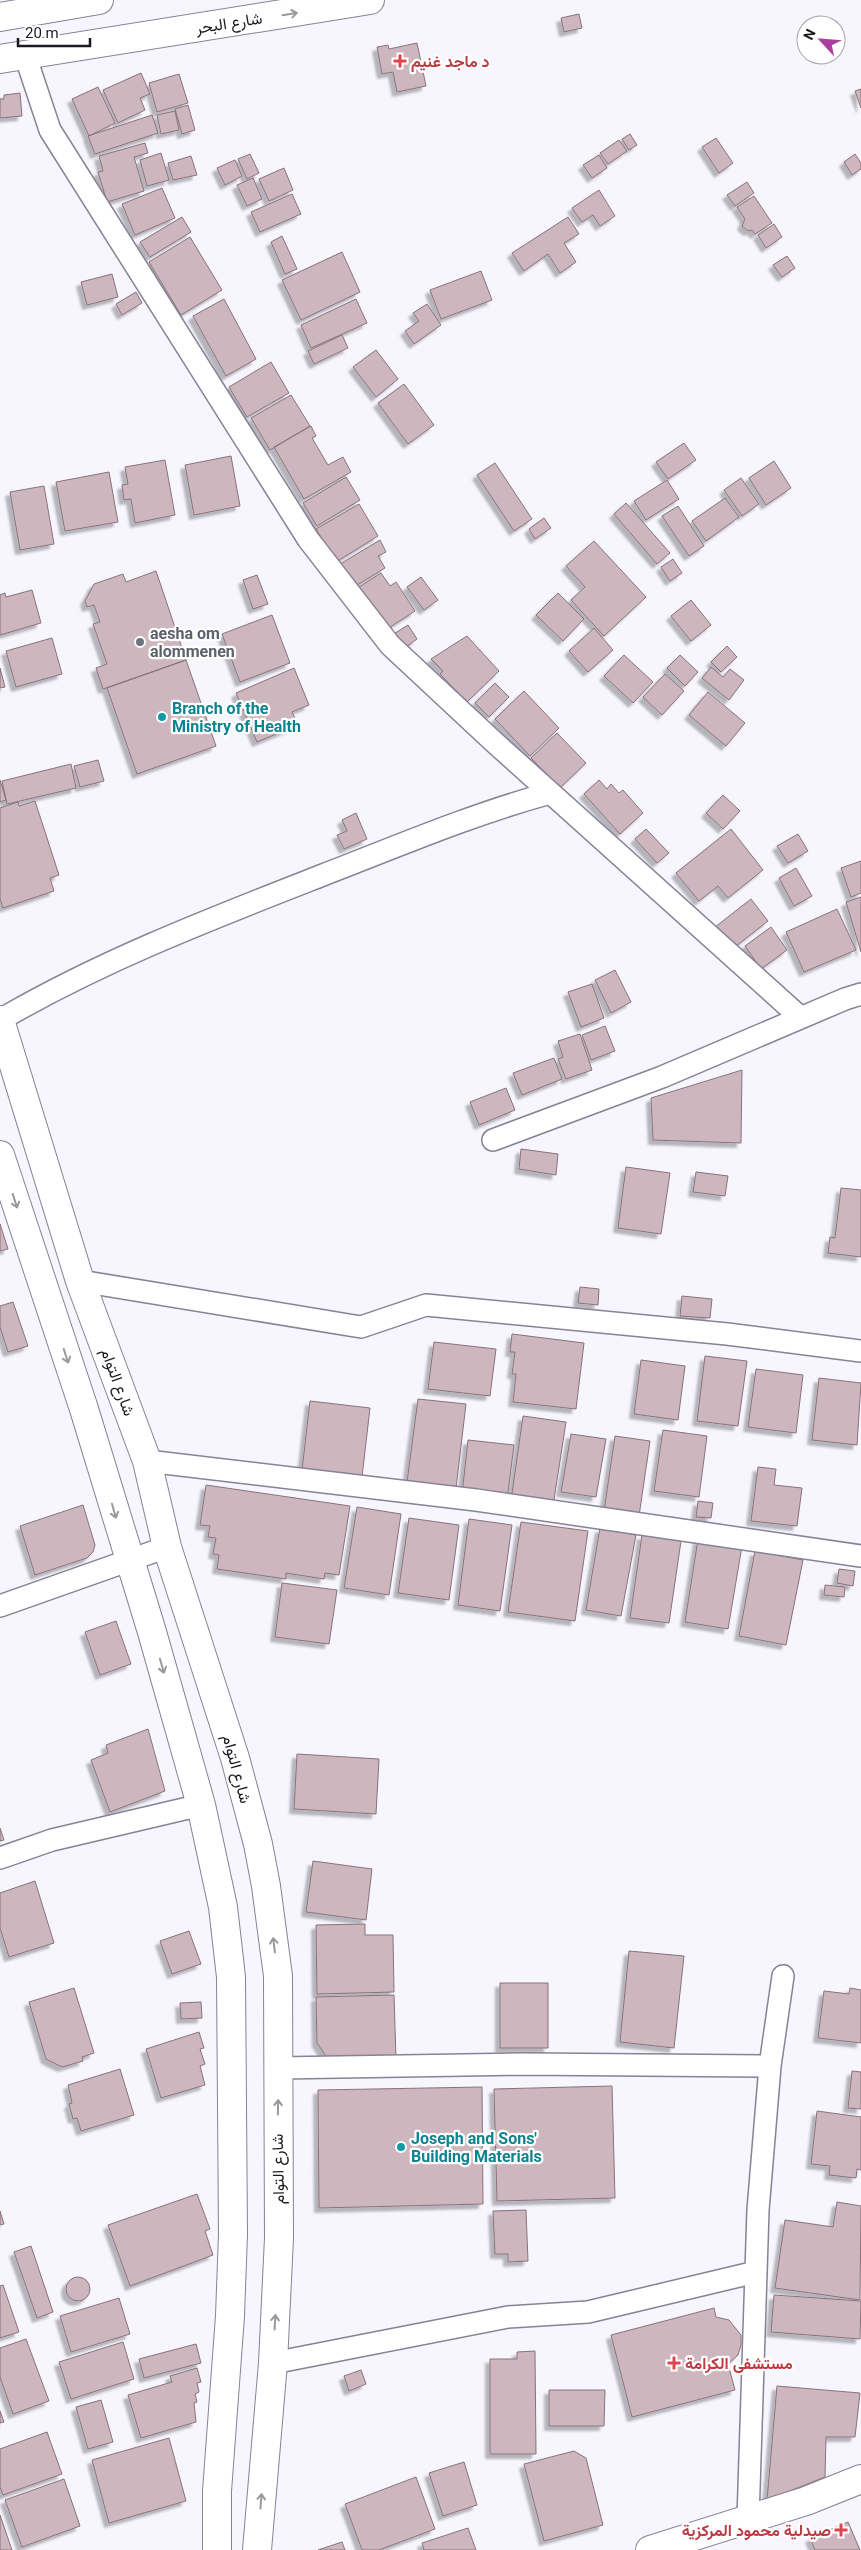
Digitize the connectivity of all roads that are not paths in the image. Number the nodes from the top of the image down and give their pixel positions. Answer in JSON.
{"nodes":[{"id":1,"x":99,"y":0,"type":"edge"},
{"id":2,"x":370,"y":0,"type":"edge"},
{"id":3,"x":0,"y":16,"type":"edge"},
{"id":4,"x":12,"y":57,"type":"edge"},
{"id":5,"x":550,"y":793,"type":"junction"},
{"id":6,"x":861,"y":994,"type":"edge"},
{"id":7,"x":801,"y":1018,"type":"junction"},
{"id":8,"x":0,"y":1020,"type":"edge"},
{"id":9,"x":493,"y":1140,"type":"dead end"},
{"id":10,"x":0,"y":1155,"type":"edge"},
{"id":11,"x":80,"y":1281,"type":"junction"},
{"id":12,"x":861,"y":1351,"type":"edge"},
{"id":13,"x":147,"y":1461,"type":"junction"},
{"id":14,"x":167,"y":1547,"type":"junction"},
{"id":15,"x":861,"y":1556,"type":"edge"},
{"id":16,"x":129,"y":1561,"type":"junction"},
{"id":17,"x":0,"y":1606,"type":"edge"},
{"id":18,"x":201,"y":1805,"type":"junction"},
{"id":19,"x":0,"y":1858,"type":"edge"},
{"id":20,"x":783,"y":1976,"type":"dead end"},
{"id":21,"x":770,"y":2066,"type":"junction"},
{"id":22,"x":278,"y":2068,"type":"junction"},
{"id":23,"x":756,"y":2272,"type":"junction"},
{"id":24,"x":273,"y":2364,"type":"junction"},
{"id":25,"x":861,"y":2479,"type":"edge"},
{"id":26,"x":748,"y":2519,"type":"junction"},
{"id":27,"x":217,"y":2550,"type":"edge"},
{"id":28,"x":257,"y":2550,"type":"edge"},
{"id":29,"x":650,"y":2550,"type":"edge"}],
"edges":[{"from":1,"to":3,"type":"main road"},
{"from":4,"to":2,"type":"main road","name":"شارع البحر","one_way":true},
{"from":4,"to":5,"type":"street"},
{"from":5,"to":7,"type":"street"},
{"from":5,"to":8,"type":"street"},
{"from":6,"to":7,"type":"street"},
{"from":7,"to":9,"type":"street"},
{"from":8,"to":11,"type":"main road","name":"شارع التوام"},
{"from":10,"to":16,"type":"main road","one_way":true},
{"from":11,"to":12,"type":"street"},
{"from":11,"to":13,"type":"main road","name":"شارع التوام"},
{"from":13,"to":14,"type":"main road","name":"شارع التوام"},
{"from":13,"to":15,"type":"street"},
{"from":14,"to":16,"type":"street"},
{"from":22,"to":14,"type":"main road","name":"شارع التوام","one_way":true},
{"from":16,"to":17,"type":"street"},
{"from":16,"to":18,"type":"main road","one_way":true},
{"from":18,"to":19,"type":"street"},
{"from":18,"to":27,"type":"main road"},
{"from":20,"to":21,"type":"street"},
{"from":21,"to":22,"type":"street"},
{"from":21,"to":23,"type":"street"},
{"from":24,"to":22,"type":"main road","name":"شارع التوام","one_way":true},
{"from":23,"to":24,"type":"street"},
{"from":23,"to":26,"type":"street"},
{"from":28,"to":24,"type":"main road","name":"شارع التوام","one_way":true},
{"from":25,"to":26,"type":"main road"},
{"from":26,"to":29,"type":"main road"}]}
